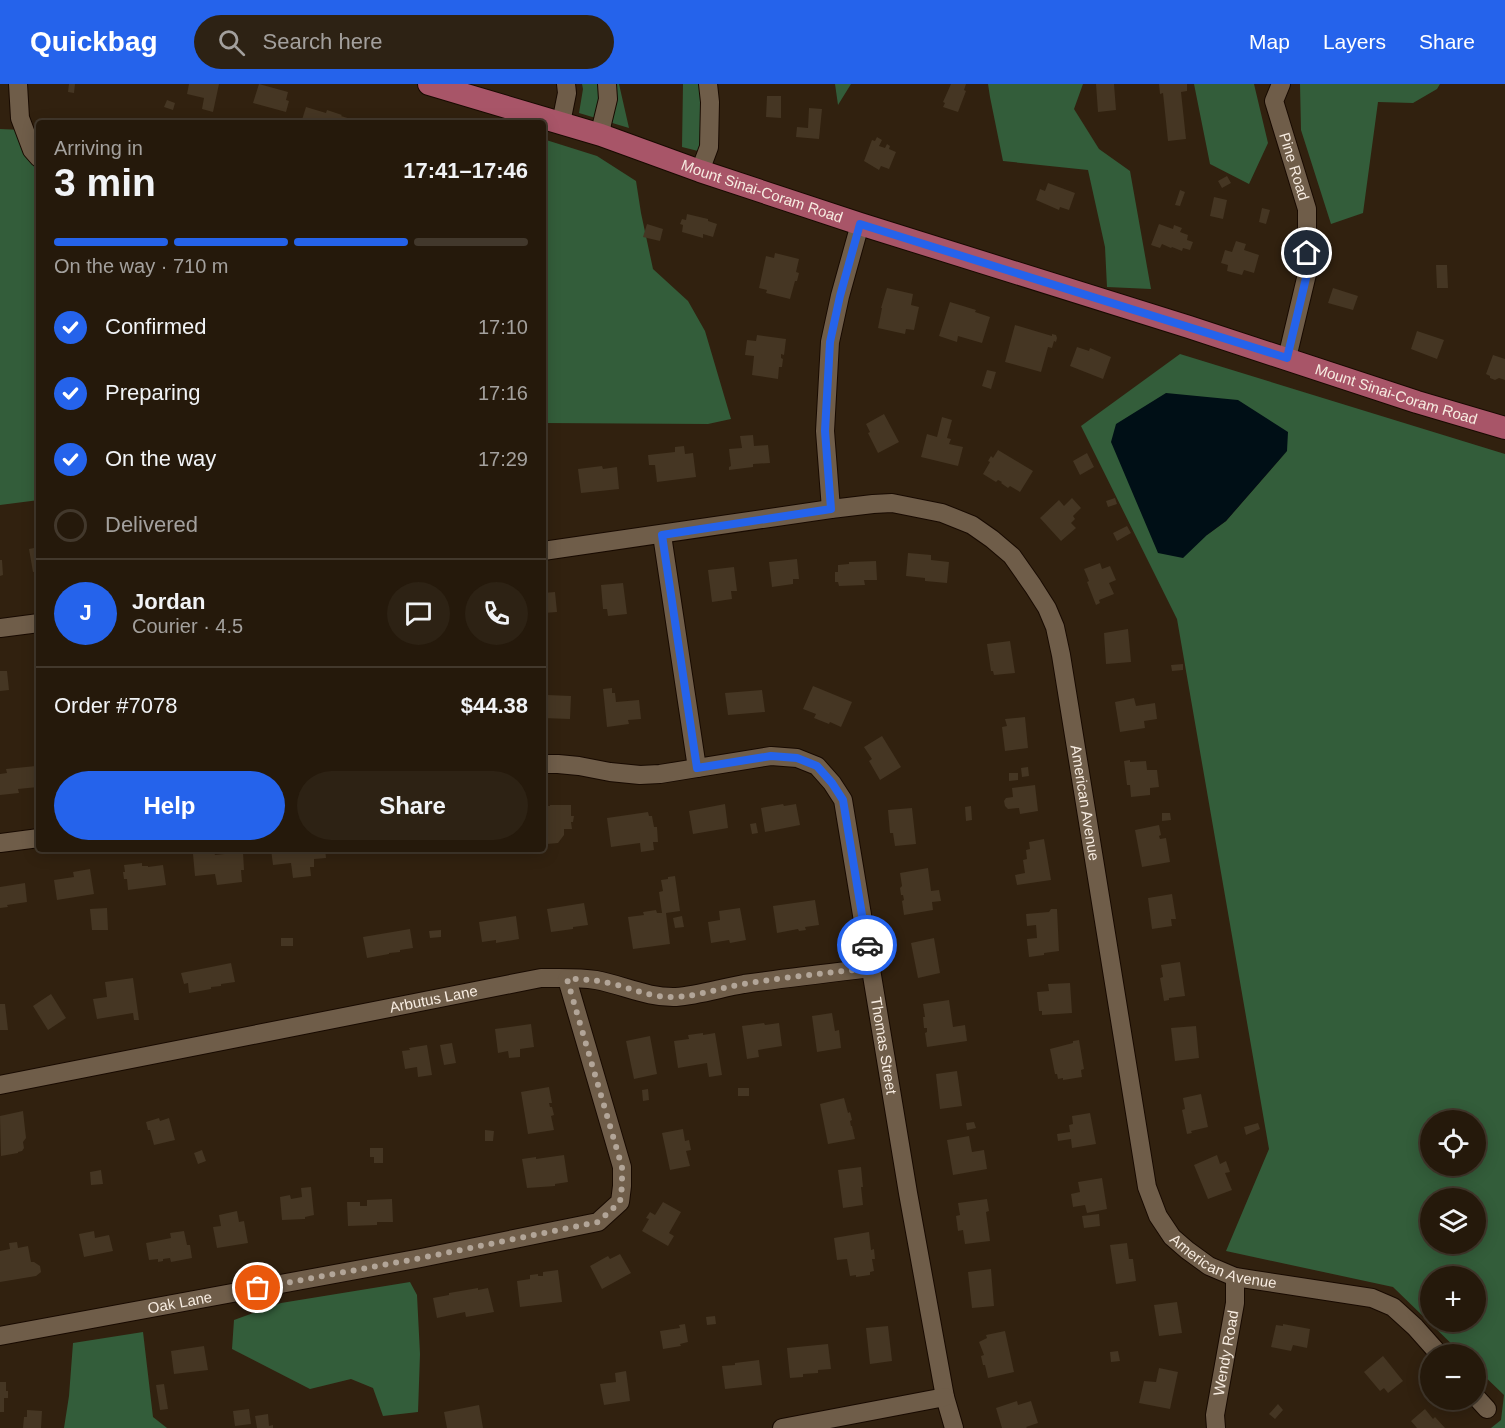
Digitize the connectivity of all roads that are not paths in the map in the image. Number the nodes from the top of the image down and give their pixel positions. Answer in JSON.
{"nodes":[{"id":1,"x":18,"y":84,"type":"edge"},
{"id":2,"x":429,"y":84,"type":"edge"},
{"id":3,"x":566,"y":84,"type":"edge"},
{"id":4,"x":607,"y":84,"type":"edge"},
{"id":5,"x":708,"y":84,"type":"edge"},
{"id":6,"x":1281,"y":84,"type":"edge"},
{"id":7,"x":561,"y":123,"type":"junction"},
{"id":8,"x":601,"y":135,"type":"junction"},
{"id":9,"x":36,"y":155,"type":"edge"},
{"id":10,"x":700,"y":171,"type":"junction"},
{"id":11,"x":860,"y":224,"type":"junction"},
{"id":12,"x":1287,"y":358,"type":"junction"},
{"id":13,"x":1505,"y":428,"type":"edge"},
{"id":14,"x":831,"y":509,"type":"junction"},
{"id":15,"x":662,"y":535,"type":"junction"},
{"id":16,"x":546,"y":551,"type":"edge"},
{"id":17,"x":36,"y":623,"type":"edge"},
{"id":18,"x":0,"y":628,"type":"edge"},
{"id":19,"x":546,"y":765,"type":"edge"},
{"id":20,"x":697,"y":768,"type":"junction"},
{"id":21,"x":36,"y":838,"type":"edge"},
{"id":22,"x":0,"y":843,"type":"edge"},
{"id":23,"x":871,"y":968,"type":"junction"},
{"id":24,"x":567,"y":979,"type":"junction"},
{"id":25,"x":0,"y":1085,"type":"edge"},
{"id":26,"x":1235,"y":1277,"type":"junction"},
{"id":27,"x":0,"y":1336,"type":"edge"},
{"id":28,"x":1430,"y":1344,"type":"edge"},
{"id":29,"x":945,"y":1397,"type":"junction"},
{"id":30,"x":782,"y":1428,"type":"edge"},
{"id":31,"x":954,"y":1428,"type":"edge"},
{"id":32,"x":1216,"y":1428,"type":"edge"}],
"edges":[{"from":1,"to":9,"type":"street"},
{"from":2,"to":7,"type":"main road","name":"Mount Sinai-Coram Road"},
{"from":3,"to":7,"type":"street"},
{"from":4,"to":8,"type":"street"},
{"from":5,"to":10,"type":"street"},
{"from":6,"to":12,"type":"street","name":"Pine Road"},
{"from":7,"to":8,"type":"main road","name":"Mount Sinai-Coram Road"},
{"from":8,"to":10,"type":"main road","name":"Mount Sinai-Coram Road"},
{"from":10,"to":11,"type":"main road","name":"Mount Sinai-Coram Road"},
{"from":11,"to":12,"type":"main road","name":"Mount Sinai-Coram Road"},
{"from":11,"to":14,"type":"street"},
{"from":12,"to":13,"type":"main road","name":"Mount Sinai-Coram Road"},
{"from":14,"to":15,"type":"street","name":"American Avenue"},
{"from":14,"to":26,"type":"street","name":"American Avenue"},
{"from":15,"to":16,"type":"street","name":"American Avenue"},
{"from":15,"to":20,"type":"street"},
{"from":17,"to":18,"type":"street"},
{"from":19,"to":20,"type":"street","name":"Thomas Street"},
{"from":20,"to":23,"type":"street","name":"Thomas Street"},
{"from":21,"to":22,"type":"street"},
{"from":23,"to":24,"type":"street","name":"Arbutus Lane"},
{"from":23,"to":29,"type":"street","name":"Thomas Street"},
{"from":24,"to":25,"type":"street","name":"Arbutus Lane"},
{"from":24,"to":27,"type":"street","name":"Oak Lane"},
{"from":26,"to":28,"type":"street","name":"American Avenue"},
{"from":26,"to":32,"type":"street","name":"Wendy Road"},
{"from":29,"to":30,"type":"street"},
{"from":29,"to":31,"type":"street","name":"Thomas Street"}]}
